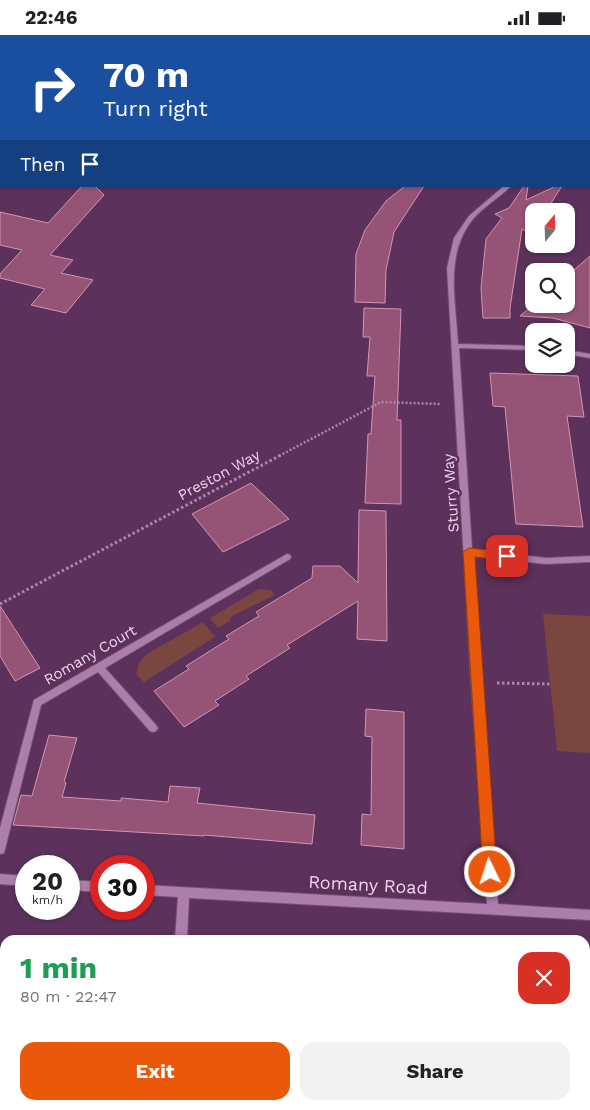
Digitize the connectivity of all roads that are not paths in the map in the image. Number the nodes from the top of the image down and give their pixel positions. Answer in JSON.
{"nodes":[{"id":1,"x":507,"y":187,"type":"edge"},
{"id":2,"x":455,"y":345,"type":"junction"},
{"id":3,"x":525,"y":348,"type":"edge"},
{"id":4,"x":575,"y":354,"type":"edge"},
{"id":5,"x":590,"y":356,"type":"edge"},
{"id":6,"x":469,"y":552,"type":"junction"},
{"id":7,"x":287,"y":557,"type":"dead end"},
{"id":8,"x":590,"y":559,"type":"edge"},
{"id":9,"x":99,"y":667,"type":"junction"},
{"id":10,"x":153,"y":728,"type":"dead end"},
{"id":11,"x":0,"y":849,"type":"edge"},
{"id":12,"x":0,"y":879,"type":"edge"},
{"id":13,"x":15,"y":880,"type":"edge"},
{"id":14,"x":155,"y":891,"type":"edge"},
{"id":15,"x":184,"y":893,"type":"junction"},
{"id":16,"x":493,"y":909,"type":"junction"},
{"id":17,"x":590,"y":915,"type":"edge"},
{"id":18,"x":180,"y":935,"type":"edge"}],
"edges":[{"from":1,"to":2,"type":"street","name":"Sturry Way"},
{"from":2,"to":3,"type":"street"},
{"from":2,"to":6,"type":"street","name":"Sturry Way"},
{"from":4,"to":5,"type":"street"},
{"from":6,"to":8,"type":"street"},
{"from":6,"to":16,"type":"street","name":"Sturry Way"},
{"from":7,"to":9,"type":"street","name":"Romany Court"},
{"from":9,"to":10,"type":"street"},
{"from":9,"to":11,"type":"street","name":"Romany Court"},
{"from":12,"to":13,"type":"street"},
{"from":14,"to":15,"type":"street","name":"Romany Road"},
{"from":15,"to":16,"type":"street","name":"Romany Road"},
{"from":15,"to":18,"type":"street"},
{"from":16,"to":17,"type":"street","name":"Romany Road"}]}
